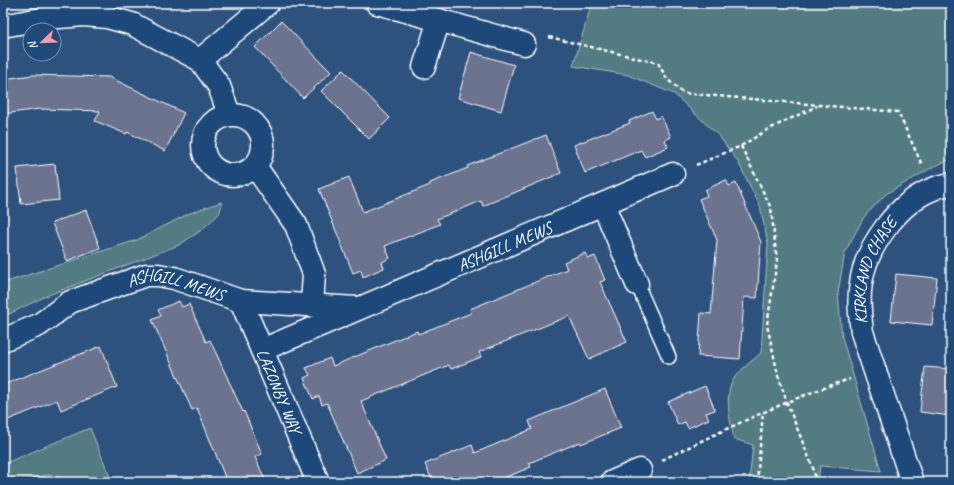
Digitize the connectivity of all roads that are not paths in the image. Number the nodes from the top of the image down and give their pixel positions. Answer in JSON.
{"nodes":[{"id":1,"x":268,"y":3,"type":"edge"},
{"id":2,"x":377,"y":3,"type":"edge"},
{"id":3,"x":439,"y":20,"type":"junction"},
{"id":4,"x":4,"y":23,"type":"edge"},
{"id":5,"x":524,"y":44,"type":"road end"},
{"id":6,"x":200,"y":60,"type":"junction"},
{"id":7,"x":424,"y":67,"type":"dead end"},
{"id":8,"x":229,"y":114,"type":"junction"},
{"id":9,"x":255,"y":166,"type":"junction"},
{"id":10,"x":674,"y":174,"type":"road end"},
{"id":11,"x":942,"y":186,"type":"edge"},
{"id":12,"x":603,"y":204,"type":"junction"},
{"id":13,"x":637,"y":284,"type":"joint"},
{"id":14,"x":242,"y":301,"type":"junction"},
{"id":15,"x":312,"y":305,"type":"junction"},
{"id":16,"x":362,"y":308,"type":"junction"},
{"id":17,"x":3,"y":340,"type":"edge"},
{"id":18,"x":262,"y":350,"type":"junction"},
{"id":19,"x":669,"y":357,"type":"dead end"},
{"id":20,"x":640,"y":470,"type":"road end"},
{"id":21,"x":318,"y":482,"type":"edge"},
{"id":22,"x":612,"y":482,"type":"edge"},
{"id":23,"x":912,"y":482,"type":"edge"}],
"edges":[{"from":1,"to":6,"type":"street"},
{"from":2,"to":3,"type":"street"},
{"from":3,"to":5,"type":"street"},
{"from":3,"to":7,"type":"street"},
{"from":4,"to":6,"type":"street"},
{"from":6,"to":8,"type":"street"},
{"from":8,"to":9,"type":"street"},
{"from":8,"to":9,"type":"street"},
{"from":9,"to":15,"type":"street"},
{"from":10,"to":12,"type":"street","name":"ASHGILL MEWS"},
{"from":11,"to":23,"type":"street","name":"KIRKLAND CHASE"},
{"from":12,"to":13,"type":"street"},
{"from":12,"to":16,"type":"street","name":"ASHGILL MEWS"},
{"from":13,"to":19,"type":"lane"},
{"from":14,"to":15,"type":"street","name":"ASHGILL MEWS"},
{"from":14,"to":17,"type":"street","name":"ASHGILL MEWS"},
{"from":14,"to":18,"type":"street","name":"LAZONBY WAY"},
{"from":15,"to":16,"type":"street","name":"ASHGILL MEWS"},
{"from":16,"to":18,"type":"street","name":"ASHGILL MEWS"},
{"from":18,"to":21,"type":"street","name":"LAZONBY WAY"},
{"from":20,"to":22,"type":"street"}]}
